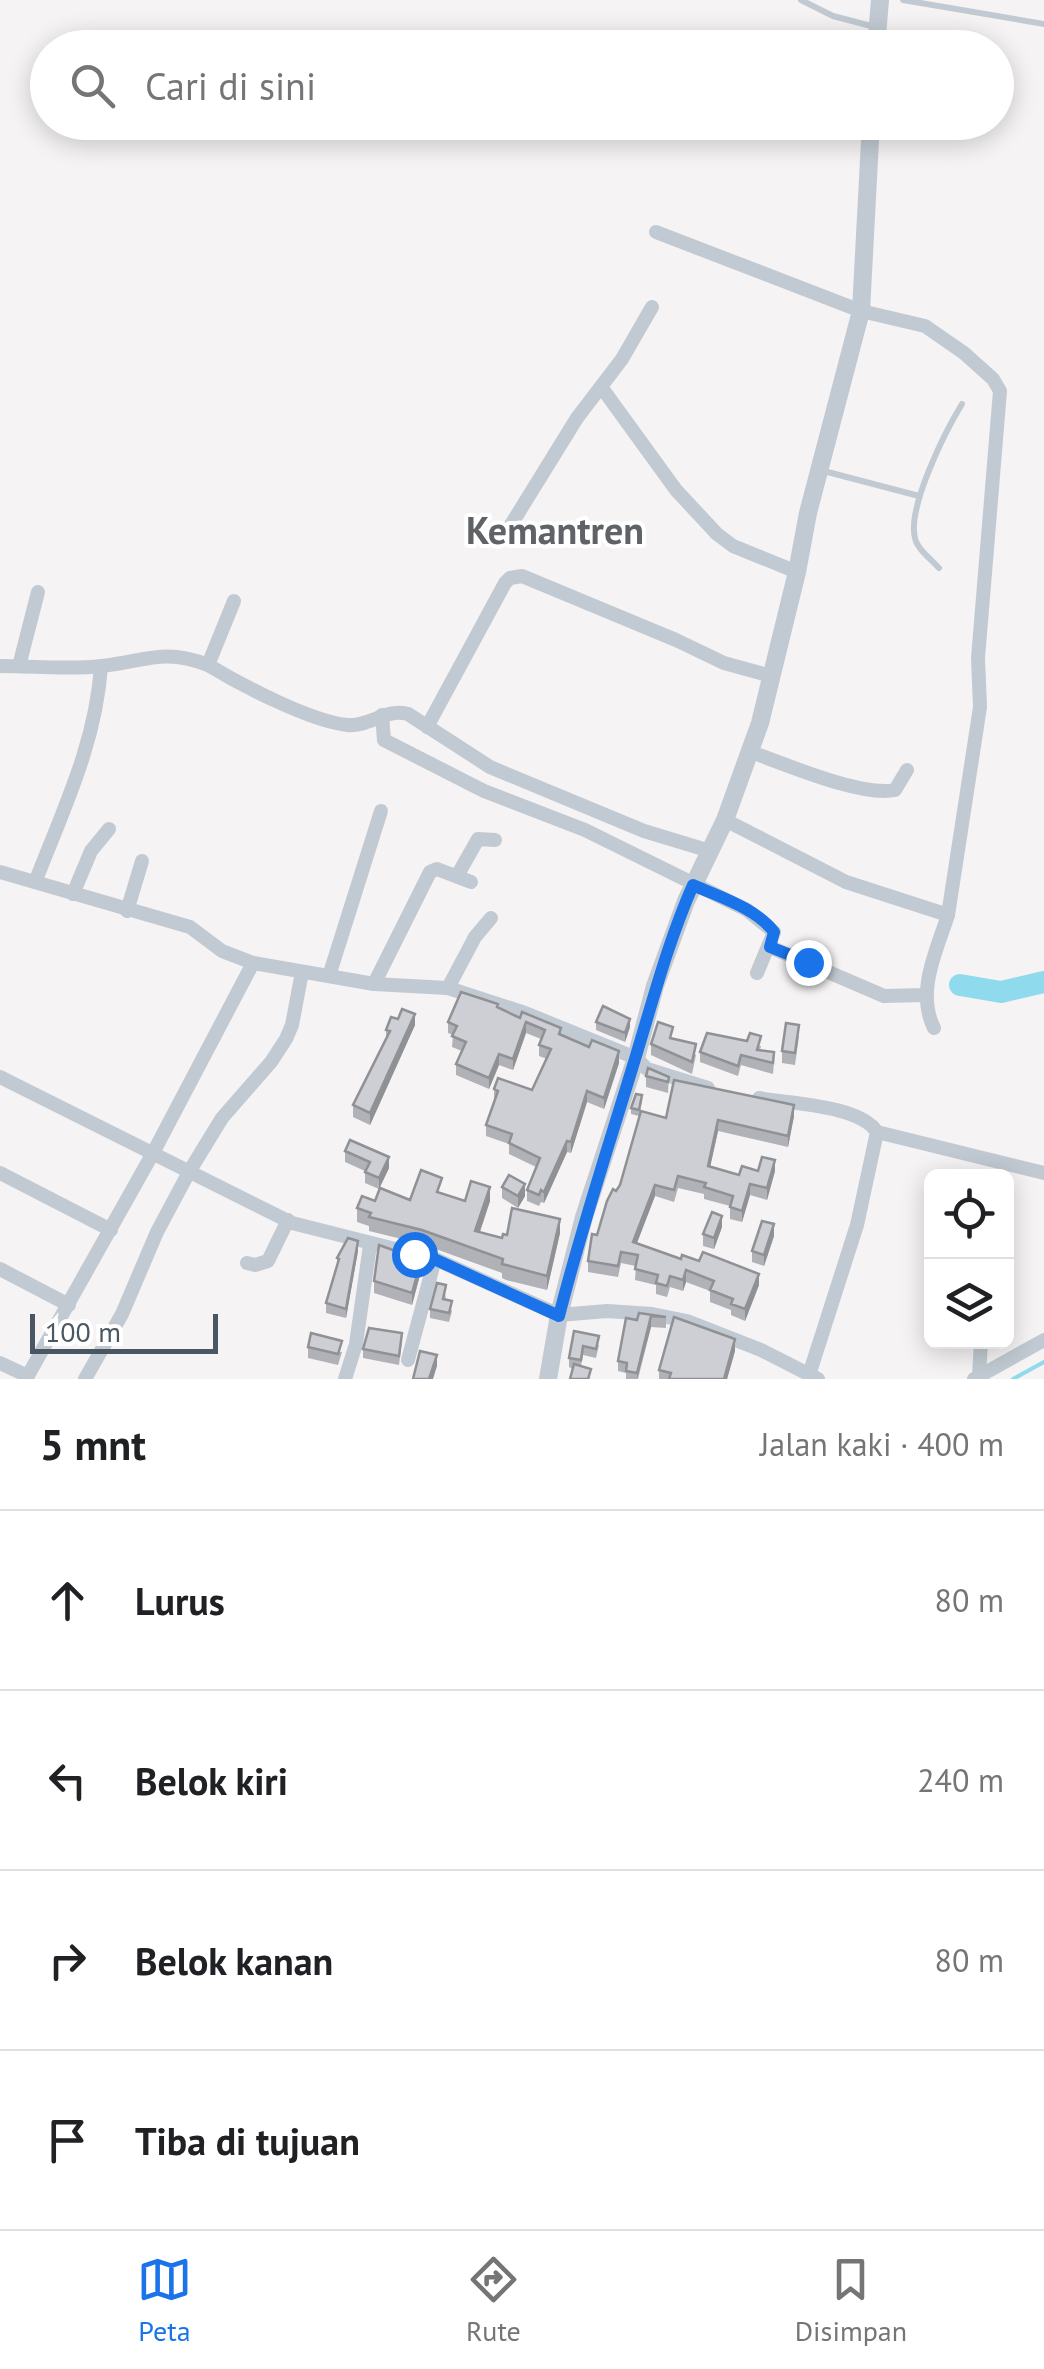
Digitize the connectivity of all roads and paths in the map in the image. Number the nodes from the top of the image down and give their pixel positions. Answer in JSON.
{"nodes":[{"id":1,"x":801,"y":0,"type":"edge"},
{"id":2,"x":880,"y":0,"type":"edge"},
{"id":3,"x":903,"y":0,"type":"edge"},
{"id":4,"x":1044,"y":24,"type":"edge"},
{"id":5,"x":877,"y":27,"type":"junction"},
{"id":6,"x":877,"y":30,"type":"edge"},
{"id":7,"x":870,"y":140,"type":"edge"},
{"id":8,"x":656,"y":232,"type":"dead end"},
{"id":9,"x":652,"y":307,"type":"dead end"},
{"id":10,"x":861,"y":311,"type":"junction"},
{"id":11,"x":602,"y":388,"type":"junction"},
{"id":12,"x":962,"y":404,"type":"dead end"},
{"id":13,"x":819,"y":470,"type":"junction"},
{"id":14,"x":920,"y":496,"type":"junction"},
{"id":15,"x":509,"y":528,"type":"dead end"},
{"id":16,"x":940,"y":568,"type":"dead end"},
{"id":17,"x":798,"y":572,"type":"junction"},
{"id":18,"x":38,"y":592,"type":"dead end"},
{"id":19,"x":234,"y":601,"type":"dead end"},
{"id":20,"x":208,"y":665,"type":"junction"},
{"id":21,"x":0,"y":666,"type":"edge"},
{"id":22,"x":19,"y":666,"type":"junction"},
{"id":23,"x":100,"y":674,"type":"junction"},
{"id":24,"x":772,"y":676,"type":"junction"},
{"id":25,"x":382,"y":724,"type":"junction"},
{"id":26,"x":427,"y":727,"type":"junction"},
{"id":27,"x":751,"y":752,"type":"junction"},
{"id":28,"x":442,"y":753,"type":"junction"},
{"id":29,"x":908,"y":770,"type":"dead end"},
{"id":30,"x":486,"y":779,"type":"junction"},
{"id":31,"x":381,"y":811,"type":"dead end"},
{"id":32,"x":725,"y":820,"type":"junction"},
{"id":33,"x":600,"y":825,"type":"junction"},
{"id":34,"x":109,"y":829,"type":"dead end"},
{"id":35,"x":495,"y":840,"type":"dead end"},
{"id":36,"x":142,"y":862,"type":"dead end"},
{"id":37,"x":702,"y":866,"type":"junction"},
{"id":38,"x":0,"y":872,"type":"edge"},
{"id":39,"x":36,"y":880,"type":"junction"},
{"id":40,"x":73,"y":894,"type":"junction"},
{"id":41,"x":127,"y":911,"type":"junction"},
{"id":42,"x":948,"y":915,"type":"junction"},
{"id":43,"x":491,"y":918,"type":"dead end"},
{"id":44,"x":770,"y":947,"type":"junction"},
{"id":45,"x":253,"y":963,"type":"junction"},
{"id":46,"x":302,"y":972,"type":"junction"},
{"id":47,"x":758,"y":972,"type":"dead end"},
{"id":48,"x":329,"y":976,"type":"junction"},
{"id":49,"x":374,"y":984,"type":"junction"},
{"id":50,"x":448,"y":988,"type":"junction"},
{"id":51,"x":926,"y":994,"type":"junction"},
{"id":52,"x":934,"y":1028,"type":"dead end"},
{"id":53,"x":636,"y":1058,"type":"junction"},
{"id":54,"x":0,"y":1077,"type":"edge"},
{"id":55,"x":732,"y":1092,"type":"edge"},
{"id":56,"x":748,"y":1096,"type":"edge"},
{"id":57,"x":877,"y":1132,"type":"junction"},
{"id":58,"x":153,"y":1153,"type":"junction"},
{"id":59,"x":189,"y":1172,"type":"junction"},
{"id":60,"x":0,"y":1173,"type":"edge"},
{"id":61,"x":1044,"y":1173,"type":"edge"},
{"id":62,"x":288,"y":1220,"type":"junction"},
{"id":63,"x":111,"y":1230,"type":"junction"},
{"id":64,"x":370,"y":1245,"type":"junction"},
{"id":65,"x":434,"y":1259,"type":"junction"},
{"id":66,"x":247,"y":1263,"type":"dead end"},
{"id":67,"x":0,"y":1269,"type":"edge"},
{"id":68,"x":69,"y":1305,"type":"junction"},
{"id":69,"x":559,"y":1316,"type":"junction"},
{"id":70,"x":1044,"y":1340,"type":"edge"},
{"id":71,"x":980,"y":1349,"type":"edge"},
{"id":72,"x":408,"y":1360,"type":"dead end"},
{"id":73,"x":0,"y":1363,"type":"edge"},
{"id":74,"x":813,"y":1377,"type":"edge"},
{"id":75,"x":27,"y":1378,"type":"edge"},
{"id":76,"x":976,"y":1378,"type":"edge"},
{"id":77,"x":85,"y":1379,"type":"edge"},
{"id":78,"x":346,"y":1379,"type":"edge"},
{"id":79,"x":548,"y":1379,"type":"edge"}],
"edges":[{"from":1,"to":5,"type":"lane"},
{"from":2,"to":5,"type":"street"},
{"from":3,"to":4,"type":"lane"},
{"from":5,"to":6,"type":"street"},
{"from":7,"to":10,"type":"street"},
{"from":8,"to":10,"type":"street"},
{"from":9,"to":11,"type":"street"},
{"from":10,"to":13,"type":"street"},
{"from":10,"to":42,"type":"street"},
{"from":11,"to":15,"type":"street"},
{"from":11,"to":17,"type":"street"},
{"from":12,"to":14,"type":"lane"},
{"from":13,"to":14,"type":"lane"},
{"from":13,"to":17,"type":"street"},
{"from":14,"to":16,"type":"lane"},
{"from":17,"to":24,"type":"street"},
{"from":18,"to":22,"type":"street"},
{"from":19,"to":20,"type":"street"},
{"from":20,"to":23,"type":"street"},
{"from":20,"to":25,"type":"street"},
{"from":21,"to":22,"type":"street"},
{"from":22,"to":23,"type":"street"},
{"from":23,"to":39,"type":"street"},
{"from":24,"to":26,"type":"street"},
{"from":24,"to":27,"type":"street"},
{"from":25,"to":26,"type":"street"},
{"from":25,"to":28,"type":"street"},
{"from":26,"to":28,"type":"street"},
{"from":27,"to":29,"type":"street"},
{"from":27,"to":32,"type":"street"},
{"from":28,"to":30,"type":"street"},
{"from":28,"to":30,"type":"street"},
{"from":30,"to":33,"type":"street"},
{"from":30,"to":33,"type":"street"},
{"from":31,"to":48,"type":"street"},
{"from":32,"to":37,"type":"street"},
{"from":32,"to":42,"type":"street"},
{"from":33,"to":37,"type":"street"},
{"from":33,"to":37,"type":"street"},
{"from":34,"to":40,"type":"street"},
{"from":35,"to":49,"type":"street"},
{"from":36,"to":41,"type":"street"},
{"from":37,"to":44,"type":"street"},
{"from":37,"to":53,"type":"street"},
{"from":38,"to":39,"type":"street"},
{"from":39,"to":40,"type":"street"},
{"from":40,"to":41,"type":"street"},
{"from":41,"to":45,"type":"street"},
{"from":42,"to":51,"type":"street"},
{"from":43,"to":50,"type":"street"},
{"from":44,"to":47,"type":"street"},
{"from":44,"to":51,"type":"street"},
{"from":45,"to":46,"type":"street"},
{"from":45,"to":58,"type":"street"},
{"from":46,"to":48,"type":"street"},
{"from":46,"to":59,"type":"street"},
{"from":48,"to":49,"type":"street"},
{"from":49,"to":50,"type":"street"},
{"from":50,"to":53,"type":"street"},
{"from":51,"to":52,"type":"street"},
{"from":53,"to":55,"type":"street"},
{"from":53,"to":69,"type":"street"},
{"from":54,"to":58,"type":"street"},
{"from":56,"to":57,"type":"street"},
{"from":57,"to":61,"type":"street"},
{"from":57,"to":74,"type":"street"},
{"from":58,"to":59,"type":"street"},
{"from":58,"to":63,"type":"street"},
{"from":59,"to":62,"type":"street"},
{"from":59,"to":77,"type":"street"},
{"from":60,"to":63,"type":"street"},
{"from":62,"to":64,"type":"street"},
{"from":62,"to":66,"type":"street"},
{"from":63,"to":68,"type":"street"},
{"from":64,"to":65,"type":"street"},
{"from":64,"to":78,"type":"street"},
{"from":65,"to":69,"type":"street"},
{"from":65,"to":72,"type":"street"},
{"from":67,"to":68,"type":"street"},
{"from":68,"to":75,"type":"street"},
{"from":69,"to":74,"type":"street"},
{"from":69,"to":79,"type":"street"},
{"from":70,"to":76,"type":"street"},
{"from":71,"to":76,"type":"street"},
{"from":73,"to":75,"type":"street"}]}
